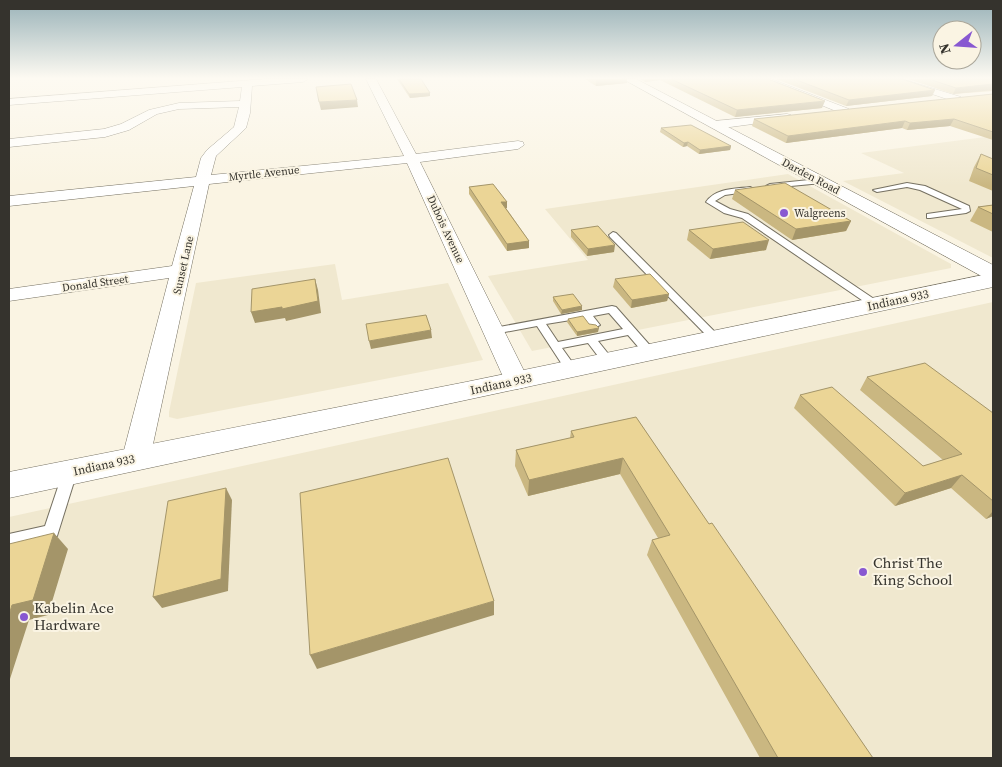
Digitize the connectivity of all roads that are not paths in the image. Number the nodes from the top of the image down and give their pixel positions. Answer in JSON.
{"nodes":[{"id":1,"x":148,"y":115,"type":"edge"},
{"id":2,"x":243,"y":115,"type":"edge"},
{"id":3,"x":390,"y":115,"type":"edge"},
{"id":4,"x":696,"y":115,"type":"edge"},
{"id":5,"x":797,"y":116,"type":"edge"},
{"id":6,"x":715,"y":125,"type":"junction"},
{"id":7,"x":9,"y":143,"type":"edge"},
{"id":8,"x":518,"y":145,"type":"dead end"},
{"id":9,"x":412,"y":158,"type":"junction"},
{"id":10,"x":203,"y":180,"type":"junction"},
{"id":11,"x":819,"y":180,"type":"junction"},
{"id":12,"x":878,"y":190,"type":"dead end"},
{"id":13,"x":9,"y":201,"type":"edge"},
{"id":14,"x":930,"y":216,"type":"dead end"},
{"id":15,"x":613,"y":235,"type":"dead end"},
{"id":16,"x":181,"y":271,"type":"junction"},
{"id":17,"x":993,"y":273,"type":"edge"},
{"id":18,"x":993,"y":280,"type":"edge"},
{"id":19,"x":9,"y":295,"type":"edge"},
{"id":20,"x":876,"y":305,"type":"junction"},
{"id":21,"x":586,"y":314,"type":"junction"},
{"id":22,"x":564,"y":318,"type":"junction"},
{"id":23,"x":540,"y":322,"type":"junction"},
{"id":24,"x":594,"y":325,"type":"edge"},
{"id":25,"x":573,"y":329,"type":"edge"},
{"id":26,"x":494,"y":331,"type":"junction"},
{"id":27,"x":631,"y":331,"type":"junction"},
{"id":28,"x":716,"y":339,"type":"junction"},
{"id":29,"x":594,"y":342,"type":"junction"},
{"id":30,"x":555,"y":346,"type":"junction"},
{"id":31,"x":650,"y":352,"type":"junction"},
{"id":32,"x":571,"y":369,"type":"junction"},
{"id":33,"x":517,"y":381,"type":"junction"},
{"id":34,"x":136,"y":458,"type":"junction"},
{"id":35,"x":70,"y":472,"type":"junction"},
{"id":36,"x":9,"y":484,"type":"edge"},
{"id":37,"x":9,"y":542,"type":"edge"}],
"edges":[{"from":1,"to":7,"type":"street"},
{"from":2,"to":10,"type":"street","name":"Sunset Lane"},
{"from":3,"to":9,"type":"street","name":"Dubois Avenue"},
{"from":4,"to":6,"type":"main road","name":"Darden Road"},
{"from":5,"to":6,"type":"street"},
{"from":6,"to":11,"type":"main road","name":"Darden Road"},
{"from":8,"to":9,"type":"street","name":"Myrtle Avenue"},
{"from":9,"to":10,"type":"street","name":"Myrtle Avenue"},
{"from":9,"to":26,"type":"street","name":"Dubois Avenue"},
{"from":10,"to":13,"type":"street","name":"Myrtle Avenue"},
{"from":10,"to":16,"type":"street","name":"Sunset Lane"},
{"from":11,"to":17,"type":"main road","name":"Darden Road"},
{"from":11,"to":20,"type":"lane"},
{"from":12,"to":14,"type":"lane"},
{"from":15,"to":28,"type":"lane"},
{"from":16,"to":19,"type":"street","name":"Donald Street"},
{"from":16,"to":34,"type":"street","name":"Sunset Lane"},
{"from":18,"to":20,"type":"main road","name":"Indiana 933"},
{"from":20,"to":28,"type":"main road","name":"Indiana 933"},
{"from":21,"to":22,"type":"lane"},
{"from":21,"to":24,"type":"lane"},
{"from":21,"to":27,"type":"lane"},
{"from":22,"to":23,"type":"lane"},
{"from":22,"to":25,"type":"lane"},
{"from":23,"to":26,"type":"lane"},
{"from":23,"to":30,"type":"lane"},
{"from":26,"to":33,"type":"street","name":"Dubois Avenue"},
{"from":27,"to":29,"type":"lane"},
{"from":27,"to":31,"type":"lane"},
{"from":28,"to":31,"type":"main road","name":"Indiana 933"},
{"from":29,"to":30,"type":"lane"},
{"from":29,"to":31,"type":"main road","name":"Indiana 933"},
{"from":29,"to":32,"type":"main road","name":"Indiana 933"},
{"from":30,"to":32,"type":"lane"},
{"from":32,"to":33,"type":"main road","name":"Indiana 933"},
{"from":33,"to":34,"type":"main road","name":"Indiana 933"},
{"from":34,"to":35,"type":"main road","name":"Indiana 933"},
{"from":35,"to":36,"type":"main road","name":"Indiana 933"},
{"from":35,"to":37,"type":"lane"}]}
